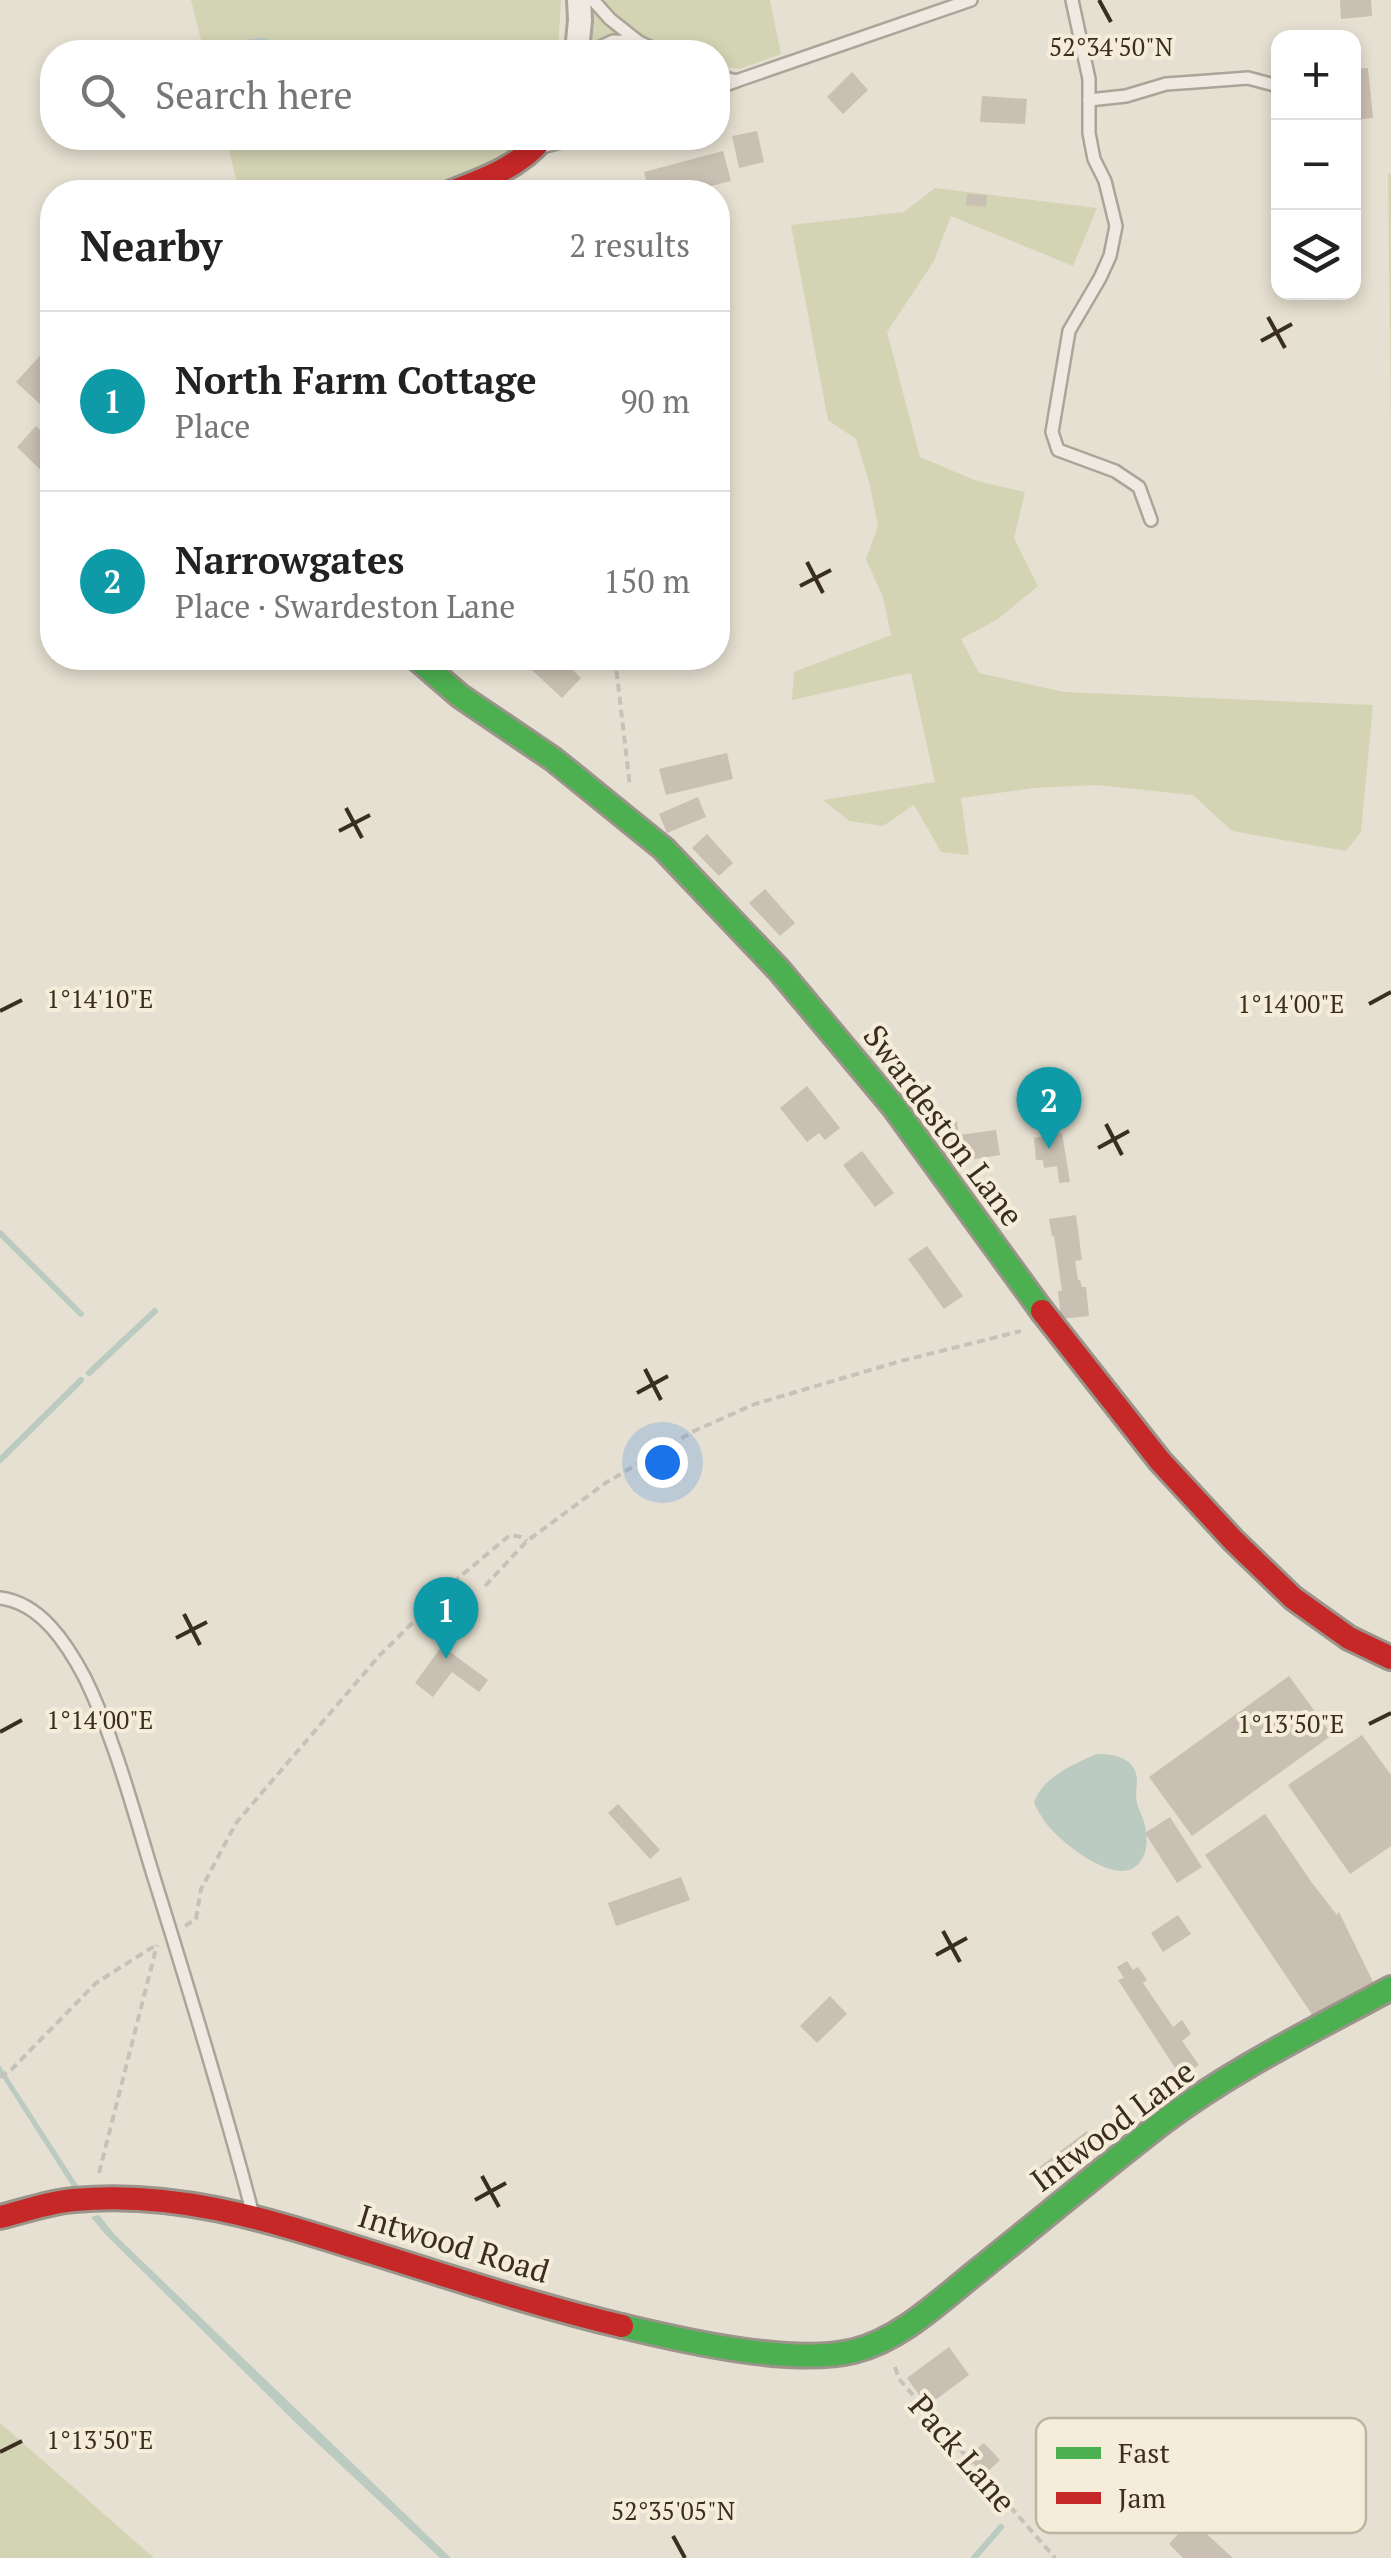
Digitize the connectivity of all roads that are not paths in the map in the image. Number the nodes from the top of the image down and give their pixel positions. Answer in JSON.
{"nodes":[{"id":1,"x":579,"y":0,"type":"edge"},
{"id":2,"x":593,"y":0,"type":"edge"},
{"id":3,"x":971,"y":0,"type":"edge"},
{"id":4,"x":1072,"y":0,"type":"edge"},
{"id":5,"x":578,"y":40,"type":"edge"},
{"id":6,"x":636,"y":40,"type":"edge"},
{"id":7,"x":730,"y":79,"type":"edge"},
{"id":8,"x":736,"y":80,"type":"junction"},
{"id":9,"x":730,"y":83,"type":"edge"},
{"id":10,"x":1271,"y":84,"type":"edge"},
{"id":11,"x":1090,"y":100,"type":"junction"},
{"id":12,"x":531,"y":150,"type":"edge"},
{"id":13,"x":479,"y":180,"type":"edge"},
{"id":14,"x":1150,"y":520,"type":"dead end"},
{"id":15,"x":430,"y":670,"type":"edge"},
{"id":16,"x":0,"y":1598,"type":"edge"},
{"id":17,"x":1391,"y":1658,"type":"edge"},
{"id":18,"x":1391,"y":1988,"type":"edge"},
{"id":19,"x":253,"y":2215,"type":"junction"},
{"id":20,"x":0,"y":2217,"type":"edge"},
{"id":21,"x":888,"y":2338,"type":"joint"}],
"edges":[{"from":1,"to":5,"type":"street"},
{"from":2,"to":6,"type":"lane"},
{"from":3,"to":8,"type":"lane"},
{"from":4,"to":11,"type":"lane"},
{"from":7,"to":8,"type":"lane"},
{"from":8,"to":9,"type":"lane"},
{"from":10,"to":11,"type":"lane"},
{"from":11,"to":14,"type":"lane"},
{"from":12,"to":13,"type":"street"},
{"from":15,"to":17,"type":"street","name":"Swardeston Lane"},
{"from":16,"to":19,"type":"lane"},
{"from":18,"to":21,"type":"street","name":"Intwood Lane"},
{"from":19,"to":20,"type":"street","name":"Intwood Road"},
{"from":19,"to":21,"type":"street","name":"Intwood Road"}]}
